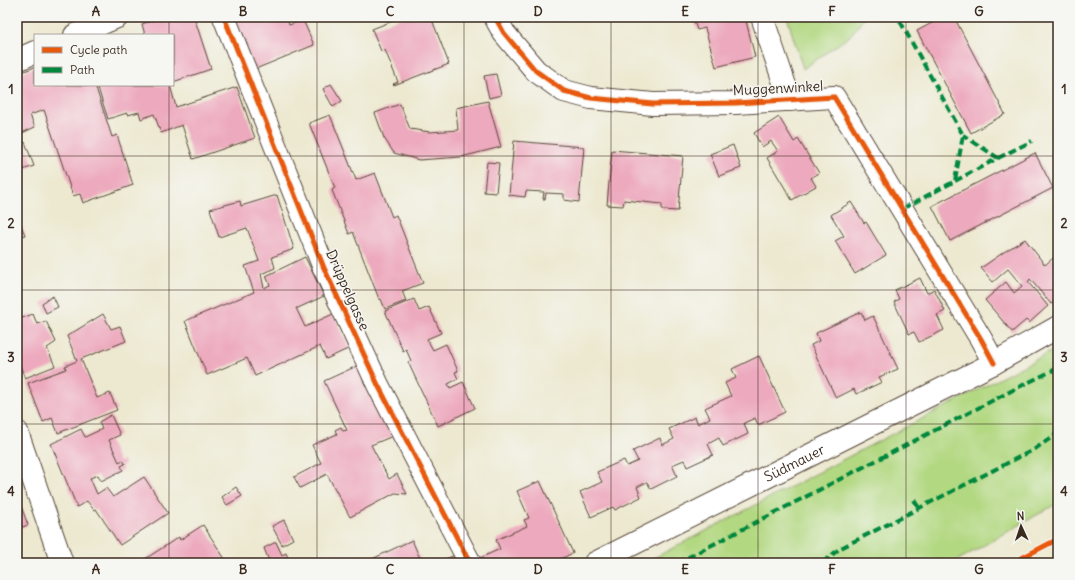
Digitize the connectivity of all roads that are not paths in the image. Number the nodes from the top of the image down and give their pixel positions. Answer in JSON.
{"nodes":[{"id":1,"x":117,"y":17,"type":"edge"},
{"id":2,"x":224,"y":17,"type":"edge"},
{"id":3,"x":495,"y":17,"type":"edge"},
{"id":4,"x":762,"y":17,"type":"edge"},
{"id":5,"x":77,"y":34,"type":"edge"},
{"id":6,"x":34,"y":52,"type":"edge"},
{"id":7,"x":17,"y":60,"type":"edge"},
{"id":8,"x":790,"y":100,"type":"junction"},
{"id":9,"x":1058,"y":327,"type":"edge"},
{"id":10,"x":994,"y":363,"type":"junction"},
{"id":11,"x":17,"y":432,"type":"edge"},
{"id":12,"x":62,"y":563,"type":"edge"},
{"id":13,"x":470,"y":563,"type":"edge"},
{"id":14,"x":595,"y":563,"type":"edge"}],
"edges":[{"from":1,"to":5,"type":"street"},
{"from":2,"to":13,"type":"street","name":"Drüppelgasse"},
{"from":3,"to":8,"type":"street","name":"Muggenwinkel"},
{"from":4,"to":8,"type":"street"},
{"from":6,"to":7,"type":"street"},
{"from":8,"to":10,"type":"street","name":"Muggenwinkel"},
{"from":9,"to":10,"type":"street","name":"Südmauer"},
{"from":10,"to":14,"type":"street","name":"Südmauer"},
{"from":11,"to":12,"type":"street"}]}
